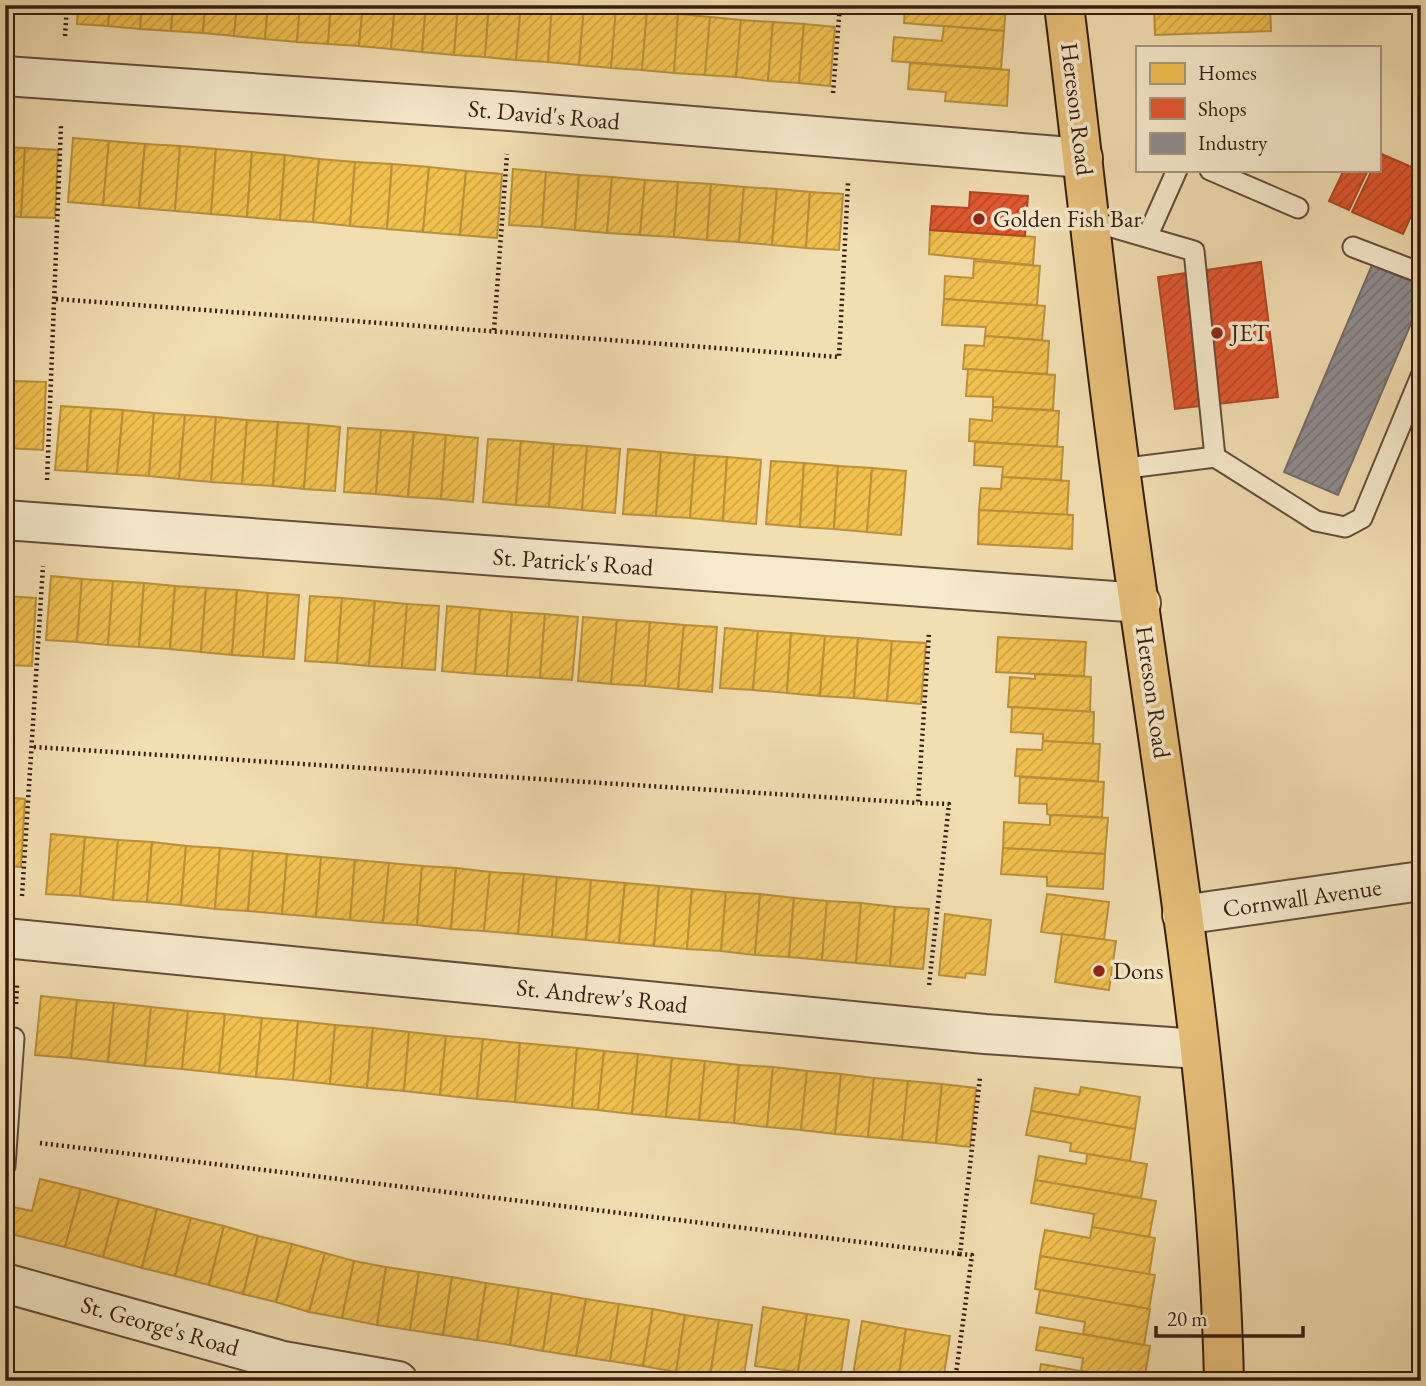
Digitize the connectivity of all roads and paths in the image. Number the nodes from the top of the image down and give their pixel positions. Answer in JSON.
{"nodes":[{"id":1,"x":840,"y":5,"type":"edge"},
{"id":2,"x":1063,"y":5,"type":"edge"},
{"id":3,"x":5,"y":76,"type":"edge"},
{"id":4,"x":63,"y":80,"type":"junction"},
{"id":5,"x":510,"y":111,"type":"junction"},
{"id":6,"x":839,"y":140,"type":"junction"},
{"id":7,"x":1083,"y":158,"type":"junction"},
{"id":8,"x":1176,"y":172,"type":"edge"},
{"id":9,"x":1215,"y":172,"type":"edge"},
{"id":10,"x":1298,"y":208,"type":"dead end"},
{"id":11,"x":1091,"y":221,"type":"junction"},
{"id":12,"x":1148,"y":236,"type":"junction"},
{"id":13,"x":1353,"y":247,"type":"dead end"},
{"id":14,"x":1421,"y":273,"type":"edge"},
{"id":15,"x":56,"y":299,"type":"junction"},
{"id":16,"x":494,"y":330,"type":"junction"},
{"id":17,"x":1421,"y":376,"type":"edge"},
{"id":18,"x":1215,"y":457,"type":"junction"},
{"id":19,"x":1120,"y":469,"type":"junction"},
{"id":20,"x":5,"y":520,"type":"edge"},
{"id":21,"x":45,"y":523,"type":"junction"},
{"id":22,"x":932,"y":589,"type":"junction"},
{"id":23,"x":1140,"y":603,"type":"junction"},
{"id":24,"x":34,"y":747,"type":"junction"},
{"id":25,"x":918,"y":803,"type":"junction"},
{"id":26,"x":1421,"y":881,"type":"edge"},
{"id":27,"x":1182,"y":915,"type":"junction"},
{"id":28,"x":12,"y":938,"type":"edge"},
{"id":29,"x":924,"y":1028,"type":"junction"},
{"id":30,"x":985,"y":1034,"type":"junction"},
{"id":31,"x":14,"y":1038,"type":"joint"},
{"id":32,"x":1199,"y":1049,"type":"junction"},
{"id":33,"x":9,"y":1139,"type":"junction"},
{"id":34,"x":5,"y":1166,"type":"edge"},
{"id":35,"x":960,"y":1254,"type":"junction"},
{"id":36,"x":5,"y":1283,"type":"edge"},
{"id":37,"x":280,"y":1371,"type":"edge"},
{"id":38,"x":398,"y":1381,"type":"edge"},
{"id":39,"x":955,"y":1381,"type":"edge"},
{"id":40,"x":1224,"y":1381,"type":"edge"}],
"edges":[{"from":1,"to":6,"type":"path"},
{"from":2,"to":7,"type":"main road","name":"Hereson Road"},
{"from":3,"to":4,"type":"street","name":"St. David's Road"},
{"from":4,"to":5,"type":"street","name":"St. David's Road"},
{"from":4,"to":15,"type":"path"},
{"from":5,"to":6,"type":"street","name":"St. David's Road"},
{"from":5,"to":16,"type":"path"},
{"from":6,"to":7,"type":"street","name":"St. David's Road"},
{"from":6,"to":16,"type":"path"},
{"from":7,"to":11,"type":"main road","name":"Hereson Road"},
{"from":8,"to":12,"type":"lane"},
{"from":9,"to":10,"type":"lane"},
{"from":11,"to":12,"type":"lane"},
{"from":11,"to":19,"type":"main road","name":"Hereson Road"},
{"from":12,"to":18,"type":"lane"},
{"from":13,"to":14,"type":"lane"},
{"from":15,"to":16,"type":"path"},
{"from":15,"to":21,"type":"path"},
{"from":17,"to":18,"type":"lane"},
{"from":18,"to":19,"type":"lane"},
{"from":19,"to":23,"type":"main road","name":"Hereson Road"},
{"from":20,"to":21,"type":"street","name":"St. Patrick's Road"},
{"from":21,"to":22,"type":"street","name":"St. Patrick's Road"},
{"from":21,"to":24,"type":"path"},
{"from":22,"to":23,"type":"street","name":"St. Patrick's Road"},
{"from":22,"to":25,"type":"path"},
{"from":23,"to":27,"type":"main road","name":"Hereson Road"},
{"from":24,"to":25,"type":"path"},
{"from":24,"to":28,"type":"path"},
{"from":25,"to":29,"type":"path"},
{"from":26,"to":27,"type":"street","name":"Cornwall Avenue"},
{"from":27,"to":32,"type":"main road","name":"Hereson Road"},
{"from":28,"to":29,"type":"street","name":"St. Andrew's Road"},
{"from":28,"to":31,"type":"path"},
{"from":29,"to":30,"type":"street","name":"St. Andrew's Road"},
{"from":30,"to":32,"type":"street","name":"St. Andrew's Road"},
{"from":30,"to":35,"type":"path"},
{"from":31,"to":33,"type":"lane"},
{"from":32,"to":40,"type":"main road","name":"Hereson Road"},
{"from":33,"to":34,"type":"lane"},
{"from":33,"to":35,"type":"path"},
{"from":35,"to":39,"type":"path"},
{"from":36,"to":37,"type":"street","name":"St. George's Road"},
{"from":37,"to":38,"type":"street","name":"St. George's Road"}]}
